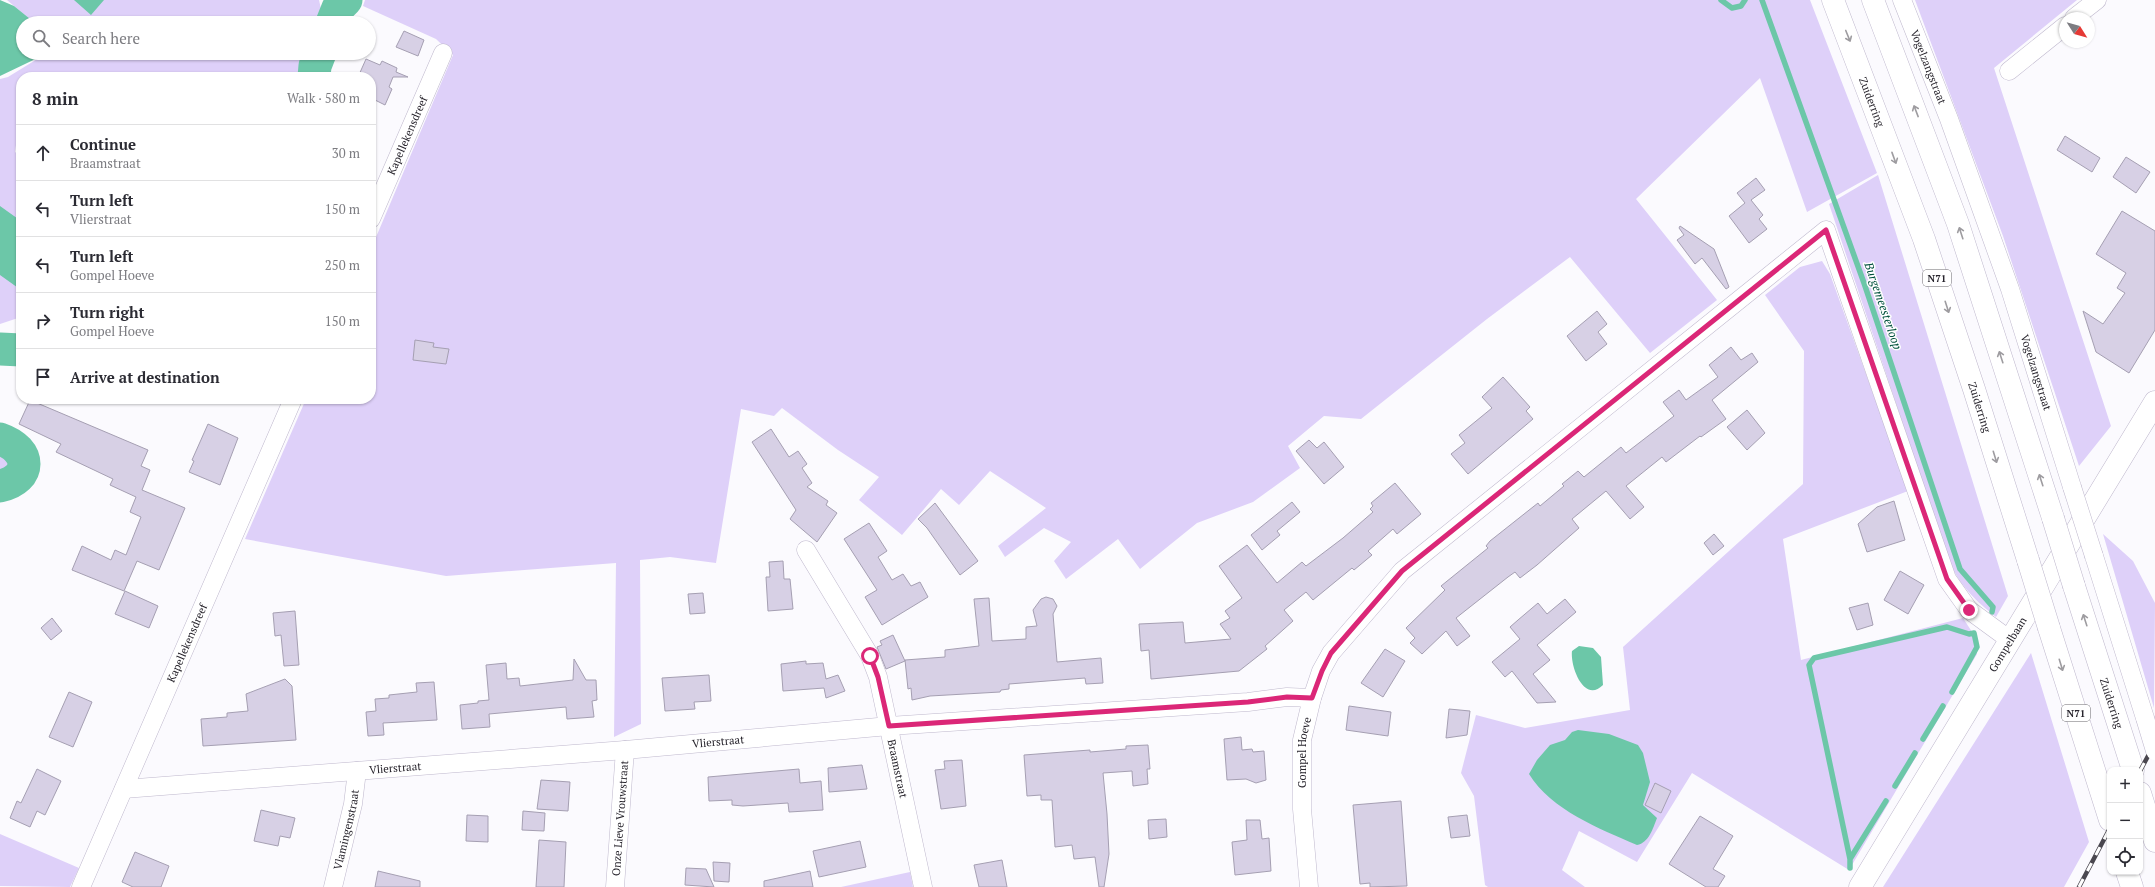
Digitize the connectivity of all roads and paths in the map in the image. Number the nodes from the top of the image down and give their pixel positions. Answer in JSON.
{"nodes":[{"id":1,"x":1834,"y":0,"type":"edge"},
{"id":2,"x":1873,"y":0,"type":"edge"},
{"id":3,"x":1902,"y":0,"type":"edge"},
{"id":4,"x":2097,"y":0,"type":"edge"},
{"id":5,"x":2082,"y":12,"type":"edge"},
{"id":6,"x":2059,"y":31,"type":"edge"},
{"id":7,"x":443,"y":53,"type":"dead end"},
{"id":8,"x":2009,"y":72,"type":"dead end"},
{"id":9,"x":376,"y":207,"type":"edge"},
{"id":10,"x":2155,"y":402,"type":"edge"},
{"id":11,"x":291,"y":404,"type":"edge"},
{"id":12,"x":806,"y":550,"type":"dead end"},
{"id":13,"x":2010,"y":640,"type":"junction"},
{"id":14,"x":1312,"y":698,"type":"junction"},
{"id":15,"x":889,"y":726,"type":"junction"},
{"id":16,"x":625,"y":750,"type":"junction"},
{"id":17,"x":2155,"y":750,"type":"edge"},
{"id":18,"x":2130,"y":760,"type":"edge"},
{"id":19,"x":357,"y":771,"type":"junction"},
{"id":20,"x":124,"y":789,"type":"junction"},
{"id":21,"x":2143,"y":803,"type":"edge"},
{"id":22,"x":2107,"y":812,"type":"edge"},
{"id":23,"x":2152,"y":832,"type":"edge"},
{"id":24,"x":2128,"y":875,"type":"edge"},
{"id":25,"x":81,"y":887,"type":"edge"},
{"id":26,"x":333,"y":887,"type":"edge"},
{"id":27,"x":615,"y":887,"type":"edge"},
{"id":28,"x":923,"y":887,"type":"edge"},
{"id":29,"x":1309,"y":887,"type":"edge"},
{"id":30,"x":1860,"y":887,"type":"edge"},
{"id":31,"x":2132,"y":887,"type":"edge"}],
"edges":[{"from":1,"to":22,"type":"main road","name":"Zuiderring","number":"N71","one_way":true,"bridge":true},
{"from":18,"to":2,"type":"main road","name":"Zuiderring","one_way":true,"bridge":true},
{"from":3,"to":17,"type":"street","name":"Vogelzangstraat","bridge":true},
{"from":4,"to":5,"type":"street"},
{"from":6,"to":8,"type":"street"},
{"from":7,"to":9,"type":"street","name":"Kapellekensdreef"},
{"from":10,"to":13,"type":"main road","name":"Gompelbaan"},
{"from":11,"to":20,"type":"street","name":"Kapellekensdreef"},
{"from":12,"to":15,"type":"street","name":"Braamstraat"},
{"from":13,"to":14,"type":"street","name":"Gompel Hoeve"},
{"from":13,"to":30,"type":"main road","name":"Gompelbaan"},
{"from":14,"to":15,"type":"street","name":"Vlierstraat"},
{"from":14,"to":29,"type":"street","name":"Gompel Hoeve"},
{"from":15,"to":16,"type":"street","name":"Vlierstraat"},
{"from":15,"to":28,"type":"street","name":"Braamstraat"},
{"from":16,"to":19,"type":"street","name":"Vlierstraat"},
{"from":16,"to":27,"type":"street","name":"Onze Lieve Vrouwstraat"},
{"from":19,"to":20,"type":"street","name":"Vlierstraat"},
{"from":19,"to":26,"type":"street","name":"Vlamingenstraat"},
{"from":20,"to":25,"type":"street","name":"Kapellekensdreef"},
{"from":21,"to":23,"type":"main road"},
{"from":24,"to":31,"type":"main road"}]}
